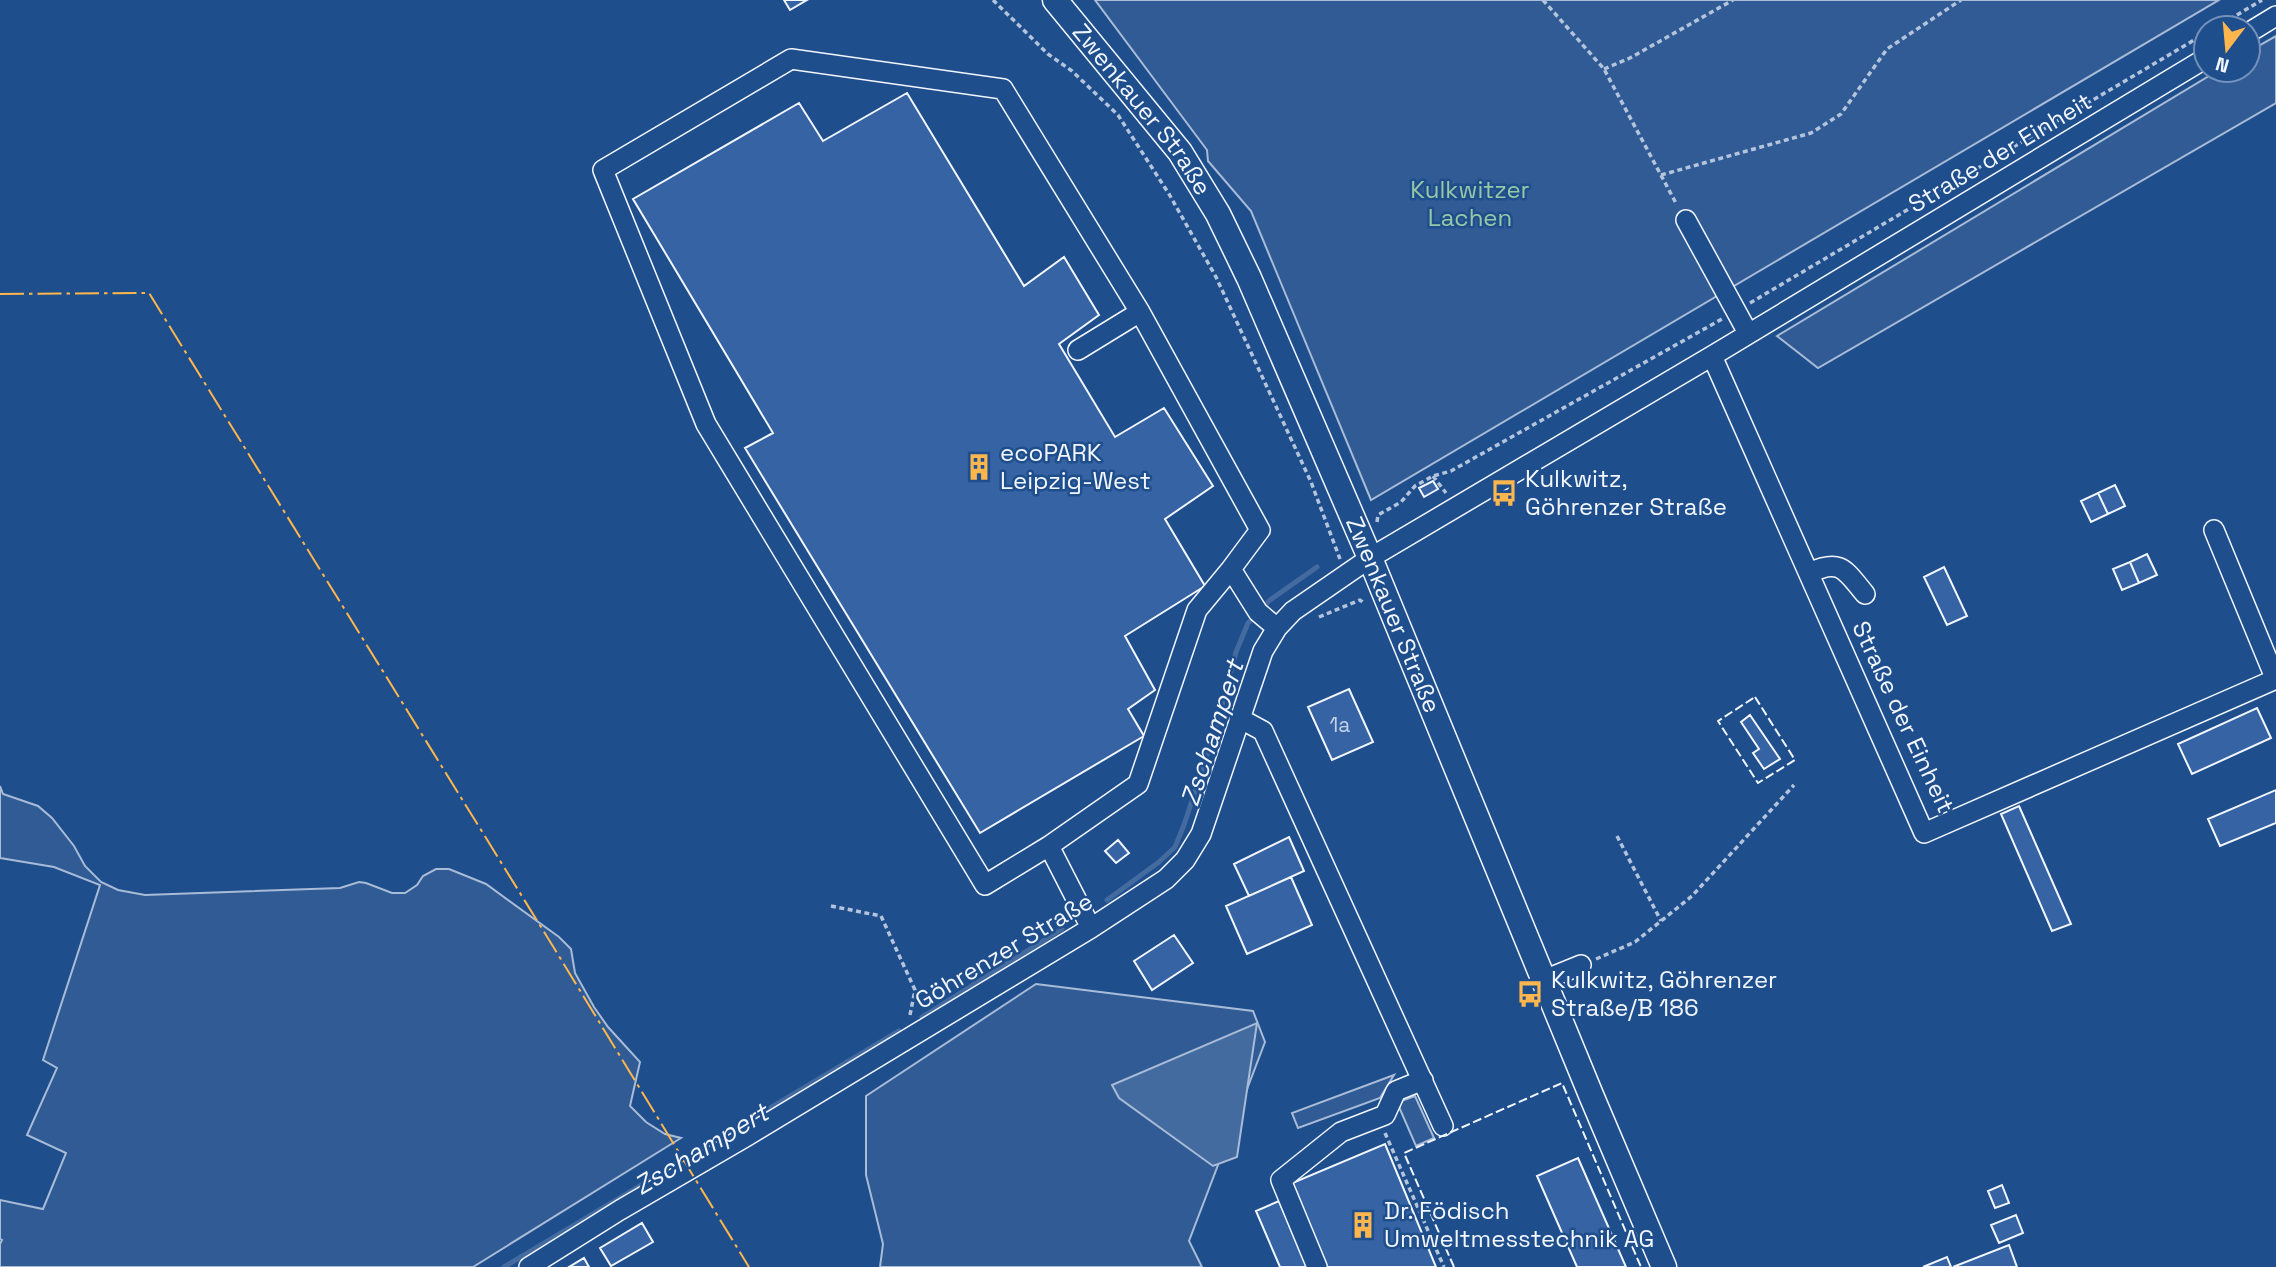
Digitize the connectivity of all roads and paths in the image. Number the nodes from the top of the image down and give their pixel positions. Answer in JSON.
{"nodes":[{"id":1,"x":993,"y":0,"type":"edge"},
{"id":2,"x":1055,"y":0,"type":"edge"},
{"id":3,"x":1543,"y":0,"type":"edge"},
{"id":4,"x":1734,"y":0,"type":"edge"},
{"id":5,"x":1961,"y":0,"type":"edge"},
{"id":6,"x":2262,"y":0,"type":"edge"},
{"id":7,"x":2238,"y":14,"type":"edge"},
{"id":8,"x":2192,"y":41,"type":"edge"},
{"id":9,"x":2192,"y":66,"type":"edge"},
{"id":10,"x":1604,"y":69,"type":"junction"},
{"id":11,"x":1661,"y":175,"type":"junction"},
{"id":12,"x":1686,"y":220,"type":"joint"},
{"id":13,"x":1736,"y":311,"type":"junction"},
{"id":14,"x":1140,"y":312,"type":"junction"},
{"id":15,"x":1748,"y":333,"type":"junction"},
{"id":16,"x":1079,"y":349,"type":"dead end"},
{"id":17,"x":1712,"y":356,"type":"junction"},
{"id":18,"x":1433,"y":476,"type":"junction"},
{"id":19,"x":1458,"y":494,"type":"dead end"},
{"id":20,"x":1378,"y":515,"type":"dead end"},
{"id":21,"x":2214,"y":530,"type":"dead end"},
{"id":22,"x":1370,"y":558,"type":"junction"},
{"id":23,"x":1231,"y":569,"type":"junction"},
{"id":24,"x":1809,"y":573,"type":"junction"},
{"id":25,"x":1345,"y":575,"type":"junction"},
{"id":26,"x":1865,"y":594,"type":"dead end"},
{"id":27,"x":1352,"y":602,"type":"dead end"},
{"id":28,"x":1277,"y":628,"type":"junction"},
{"id":29,"x":2276,"y":679,"type":"edge"},
{"id":30,"x":1239,"y":718,"type":"junction"},
{"id":31,"x":1794,"y":785,"type":"dead end"},
{"id":32,"x":1617,"y":836,"type":"dead end"},
{"id":33,"x":1049,"y":846,"type":"junction"},
{"id":34,"x":831,"y":906,"type":"dead end"},
{"id":35,"x":1661,"y":921,"type":"junction"},
{"id":36,"x":1091,"y":928,"type":"junction"},
{"id":37,"x":1581,"y":965,"type":"joint"},
{"id":38,"x":1544,"y":980,"type":"junction"},
{"id":39,"x":914,"y":1034,"type":"junction"},
{"id":40,"x":1423,"y":1080,"type":"junction"},
{"id":41,"x":1379,"y":1118,"type":"junction"},
{"id":42,"x":1443,"y":1126,"type":"dead end"},
{"id":43,"x":529,"y":1267,"type":"edge"},
{"id":44,"x":1317,"y":1267,"type":"edge"},
{"id":45,"x":1444,"y":1267,"type":"edge"},
{"id":46,"x":1664,"y":1267,"type":"edge"}],
"edges":[{"from":1,"to":25,"type":"path"},
{"from":2,"to":22,"type":"main road","name":"Zwenkauer Straße"},
{"from":3,"to":10,"type":"path"},
{"from":4,"to":10,"type":"path"},
{"from":5,"to":11,"type":"path"},
{"from":6,"to":7,"type":"path"},
{"from":8,"to":13,"type":"path"},
{"from":9,"to":15,"type":"street","name":"Straße der Einheit"},
{"from":10,"to":11,"type":"path"},
{"from":11,"to":12,"type":"path"},
{"from":12,"to":13,"type":"street"},
{"from":13,"to":15,"type":"street"},
{"from":13,"to":18,"type":"path"},
{"from":14,"to":16,"type":"street"},
{"from":14,"to":23,"type":"street"},
{"from":14,"to":33,"type":"street"},
{"from":15,"to":17,"type":"street","name":"Straße der Einheit"},
{"from":17,"to":22,"type":"street","name":"Straße der Einheit"},
{"from":17,"to":24,"type":"street","name":"Straße der Einheit"},
{"from":18,"to":19,"type":"path"},
{"from":18,"to":20,"type":"path"},
{"from":21,"to":29,"type":"street","name":"Straße der Einheit"},
{"from":22,"to":25,"type":"street","name":"Göhrenzer Straße"},
{"from":22,"to":38,"type":"main road","name":"Zwenkauer Straße"},
{"from":23,"to":28,"type":"street"},
{"from":23,"to":33,"type":"street"},
{"from":24,"to":26,"type":"street"},
{"from":24,"to":29,"type":"street","name":"Straße der Einheit"},
{"from":25,"to":27,"type":"path"},
{"from":25,"to":28,"type":"street","name":"Göhrenzer Straße"},
{"from":28,"to":30,"type":"street","name":"Göhrenzer Straße"},
{"from":30,"to":36,"type":"street","name":"Göhrenzer Straße"},
{"from":30,"to":40,"type":"street"},
{"from":31,"to":35,"type":"path"},
{"from":32,"to":35,"type":"path"},
{"from":33,"to":36,"type":"street"},
{"from":34,"to":39,"type":"path"},
{"from":35,"to":37,"type":"path"},
{"from":36,"to":39,"type":"street","name":"Göhrenzer Straße"},
{"from":37,"to":38,"type":"street"},
{"from":38,"to":46,"type":"main road","name":"Zwenkauer Straße"},
{"from":39,"to":43,"type":"street","name":"Göhrenzer Straße"},
{"from":40,"to":41,"type":"street"},
{"from":40,"to":42,"type":"street"},
{"from":41,"to":44,"type":"street"},
{"from":41,"to":45,"type":"path"}]}
